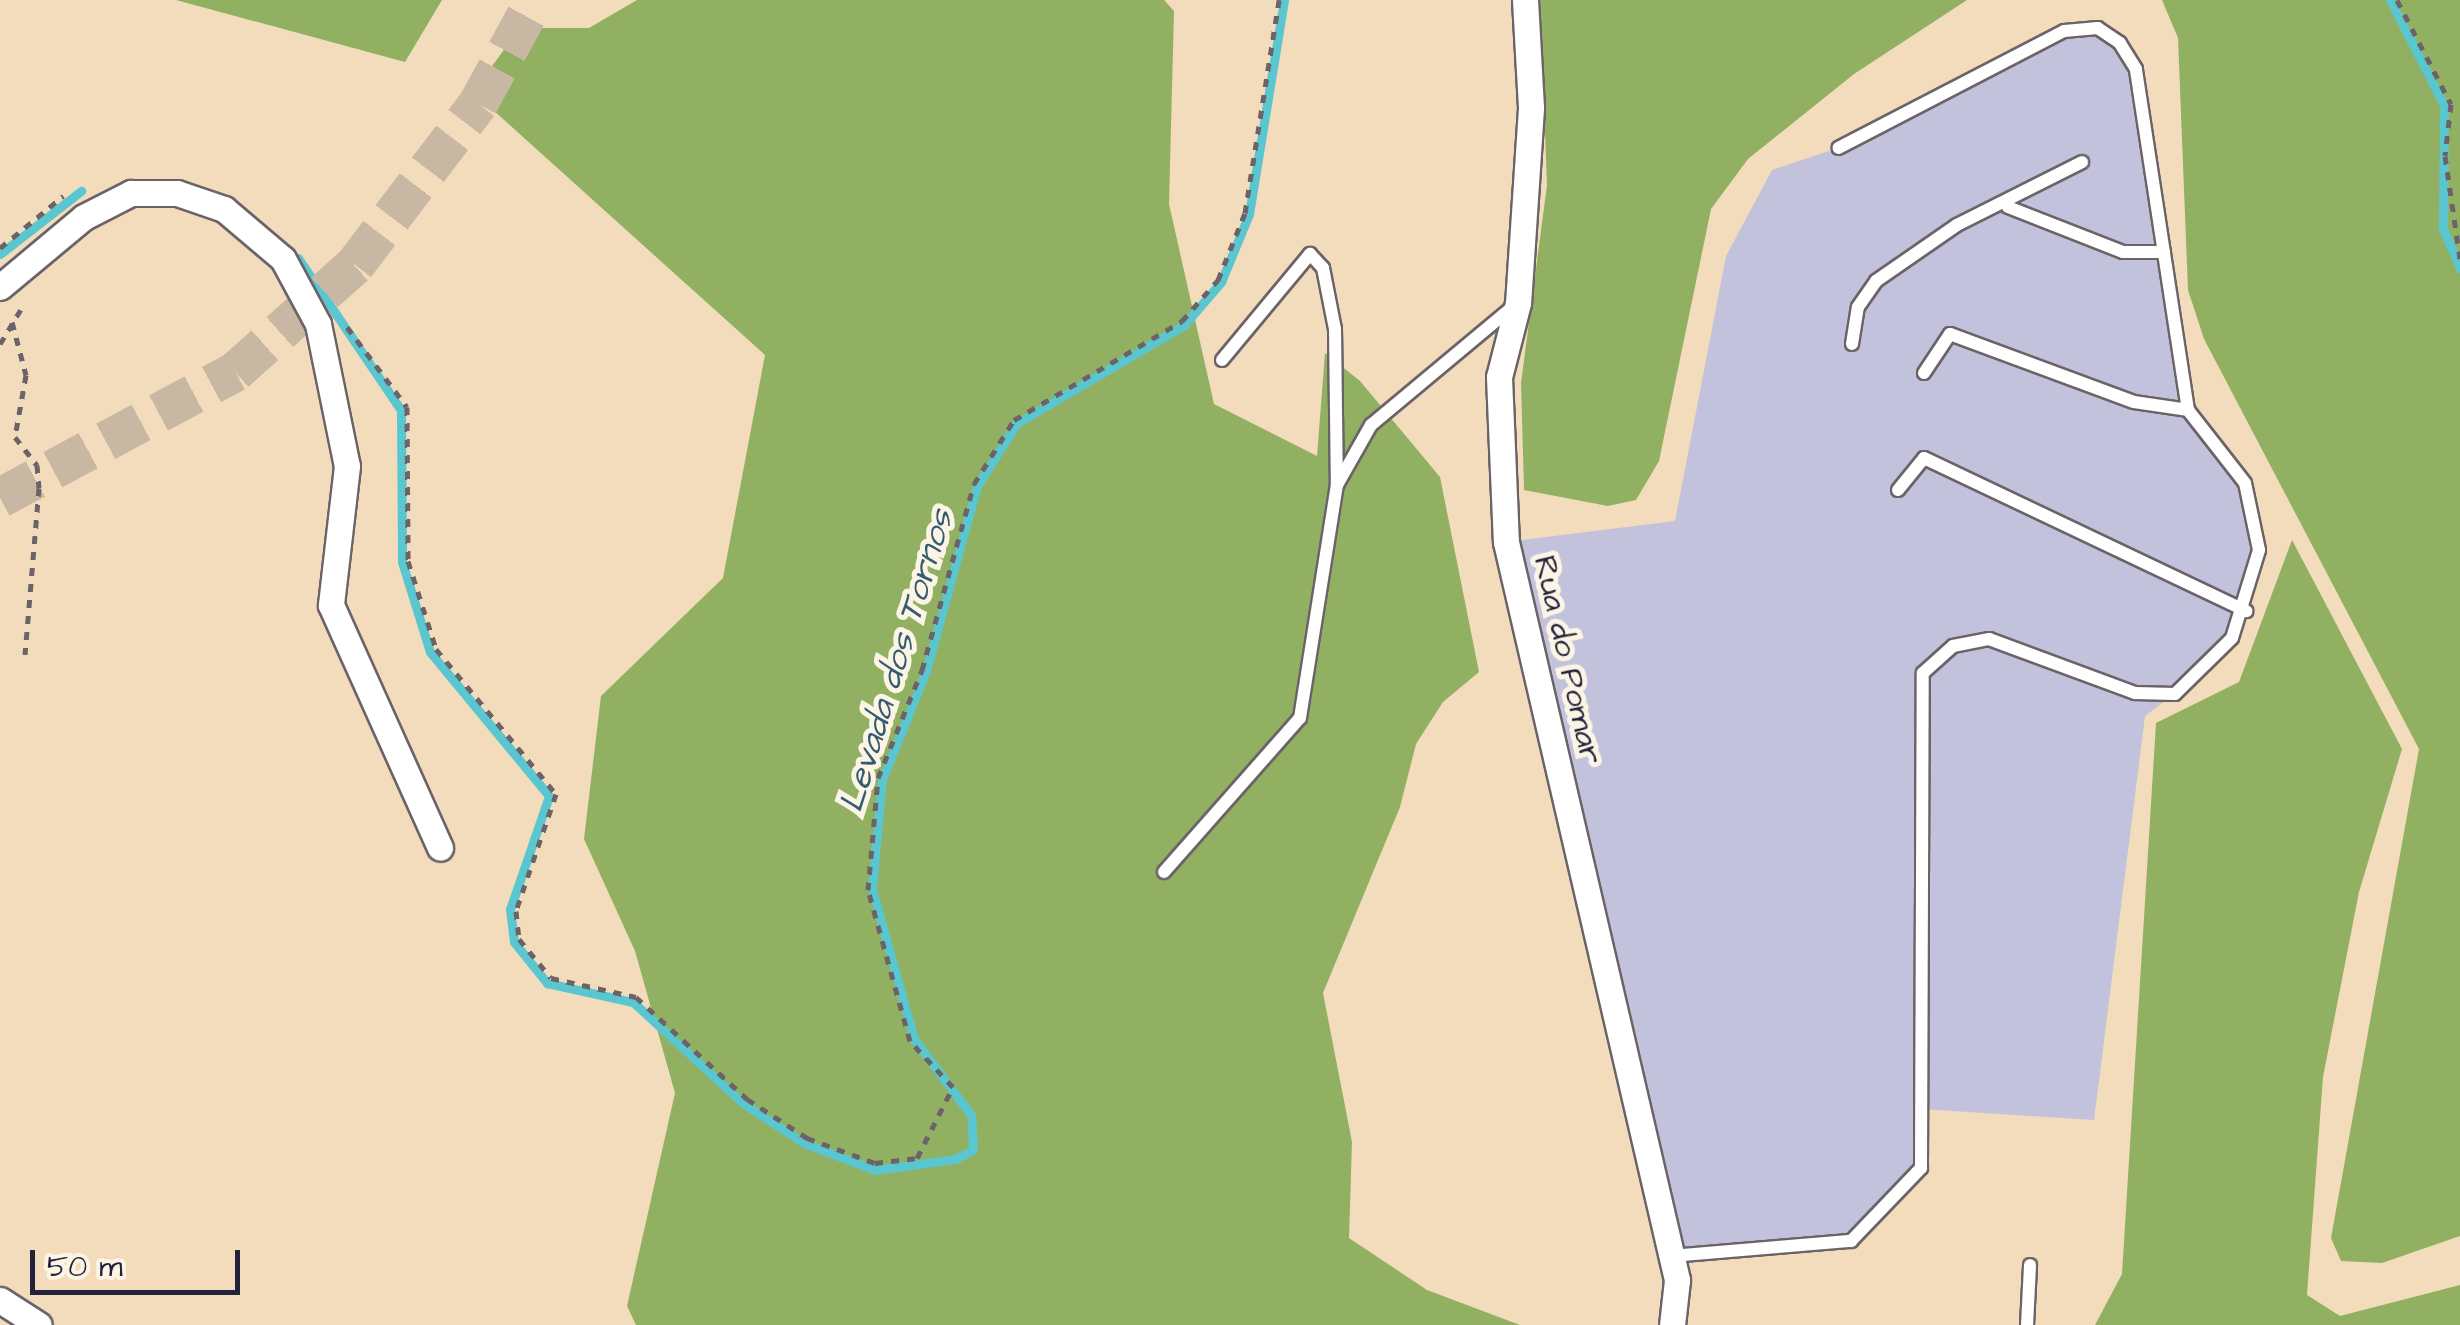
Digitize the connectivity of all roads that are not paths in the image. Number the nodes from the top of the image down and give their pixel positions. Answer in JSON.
{"nodes":[{"id":1,"x":1525,"y":0,"type":"edge"},
{"id":2,"x":1838,"y":148,"type":"dead end"},
{"id":3,"x":2082,"y":162,"type":"dead end"},
{"id":4,"x":2008,"y":207,"type":"junction"},
{"id":5,"x":2164,"y":252,"type":"junction"},
{"id":6,"x":0,"y":287,"type":"edge"},
{"id":7,"x":1518,"y":303,"type":"junction"},
{"id":8,"x":1852,"y":344,"type":"dead end"},
{"id":9,"x":1222,"y":360,"type":"dead end"},
{"id":10,"x":1924,"y":373,"type":"dead end"},
{"id":11,"x":2188,"y":410,"type":"junction"},
{"id":12,"x":1337,"y":485,"type":"junction"},
{"id":13,"x":1898,"y":490,"type":"dead end"},
{"id":14,"x":2246,"y":611,"type":"junction"},
{"id":15,"x":440,"y":848,"type":"dead end"},
{"id":16,"x":1164,"y":872,"type":"dead end"},
{"id":17,"x":1671,"y":1256,"type":"junction"},
{"id":18,"x":2030,"y":1266,"type":"dead end"},
{"id":19,"x":0,"y":1300,"type":"edge"},
{"id":20,"x":39,"y":1325,"type":"edge"},
{"id":21,"x":1672,"y":1325,"type":"edge"},
{"id":22,"x":2027,"y":1325,"type":"edge"}],
"edges":[{"from":1,"to":7,"type":"street","name":"Rua do Pomar"},
{"from":2,"to":5,"type":"lane"},
{"from":3,"to":4,"type":"lane"},
{"from":4,"to":5,"type":"lane"},
{"from":4,"to":8,"type":"lane"},
{"from":5,"to":11,"type":"lane"},
{"from":6,"to":15,"type":"street"},
{"from":7,"to":12,"type":"lane"},
{"from":7,"to":17,"type":"street","name":"Rua do Pomar"},
{"from":9,"to":12,"type":"lane"},
{"from":10,"to":11,"type":"lane"},
{"from":11,"to":14,"type":"lane"},
{"from":12,"to":16,"type":"lane"},
{"from":13,"to":14,"type":"lane"},
{"from":14,"to":17,"type":"lane"},
{"from":17,"to":21,"type":"street","name":"Rua do Pomar"},
{"from":18,"to":22,"type":"lane"},
{"from":19,"to":20,"type":"street"}]}
